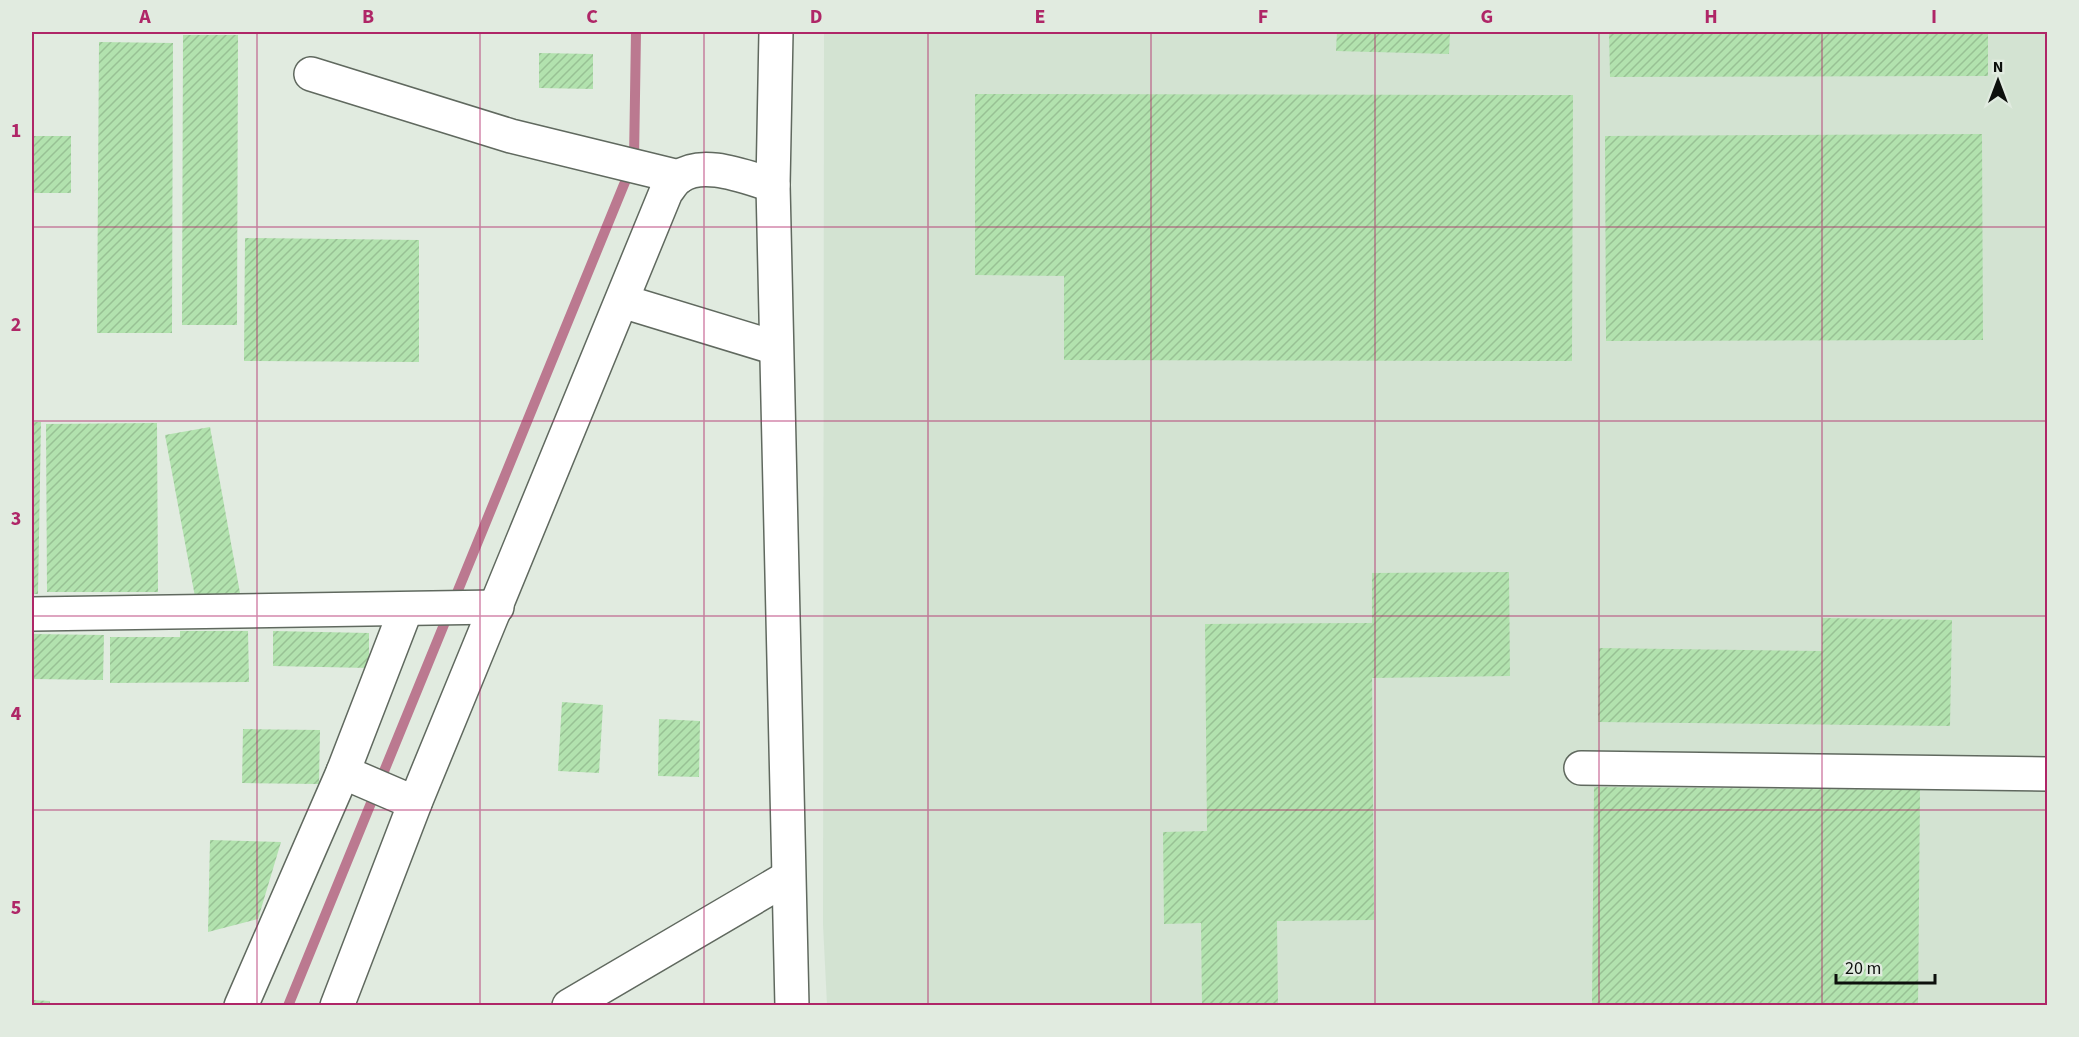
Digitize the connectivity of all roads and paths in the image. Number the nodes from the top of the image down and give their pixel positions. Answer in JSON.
{"nodes":[{"id":1,"x":776,"y":32,"type":"edge"},
{"id":2,"x":311,"y":74,"type":"dead end"},
{"id":3,"x":679,"y":177,"type":"junction"},
{"id":4,"x":773,"y":184,"type":"junction"},
{"id":5,"x":622,"y":301,"type":"junction"},
{"id":6,"x":776,"y":348,"type":"junction"},
{"id":7,"x":452,"y":608,"type":"junction"},
{"id":8,"x":32,"y":614,"type":"edge"},
{"id":9,"x":1581,"y":768,"type":"dead end"},
{"id":10,"x":2048,"y":774,"type":"edge"},
{"id":11,"x":352,"y":776,"type":"junction"},
{"id":12,"x":405,"y":799,"type":"junction"},
{"id":13,"x":787,"y":878,"type":"junction"},
{"id":14,"x":241,"y":1005,"type":"edge"},
{"id":15,"x":337,"y":1005,"type":"edge"},
{"id":16,"x":569,"y":1005,"type":"edge"},
{"id":17,"x":792,"y":1005,"type":"edge"}],
"edges":[{"from":1,"to":4,"type":"street"},
{"from":2,"to":3,"type":"street"},
{"from":3,"to":4,"type":"street"},
{"from":3,"to":5,"type":"street"},
{"from":4,"to":6,"type":"street"},
{"from":5,"to":6,"type":"street"},
{"from":5,"to":7,"type":"street"},
{"from":6,"to":13,"type":"street"},
{"from":7,"to":8,"type":"street"},
{"from":7,"to":11,"type":"street"},
{"from":7,"to":12,"type":"street"},
{"from":9,"to":10,"type":"street"},
{"from":11,"to":12,"type":"street"},
{"from":11,"to":14,"type":"street"},
{"from":12,"to":15,"type":"street"},
{"from":13,"to":16,"type":"street"},
{"from":13,"to":17,"type":"street"}]}
